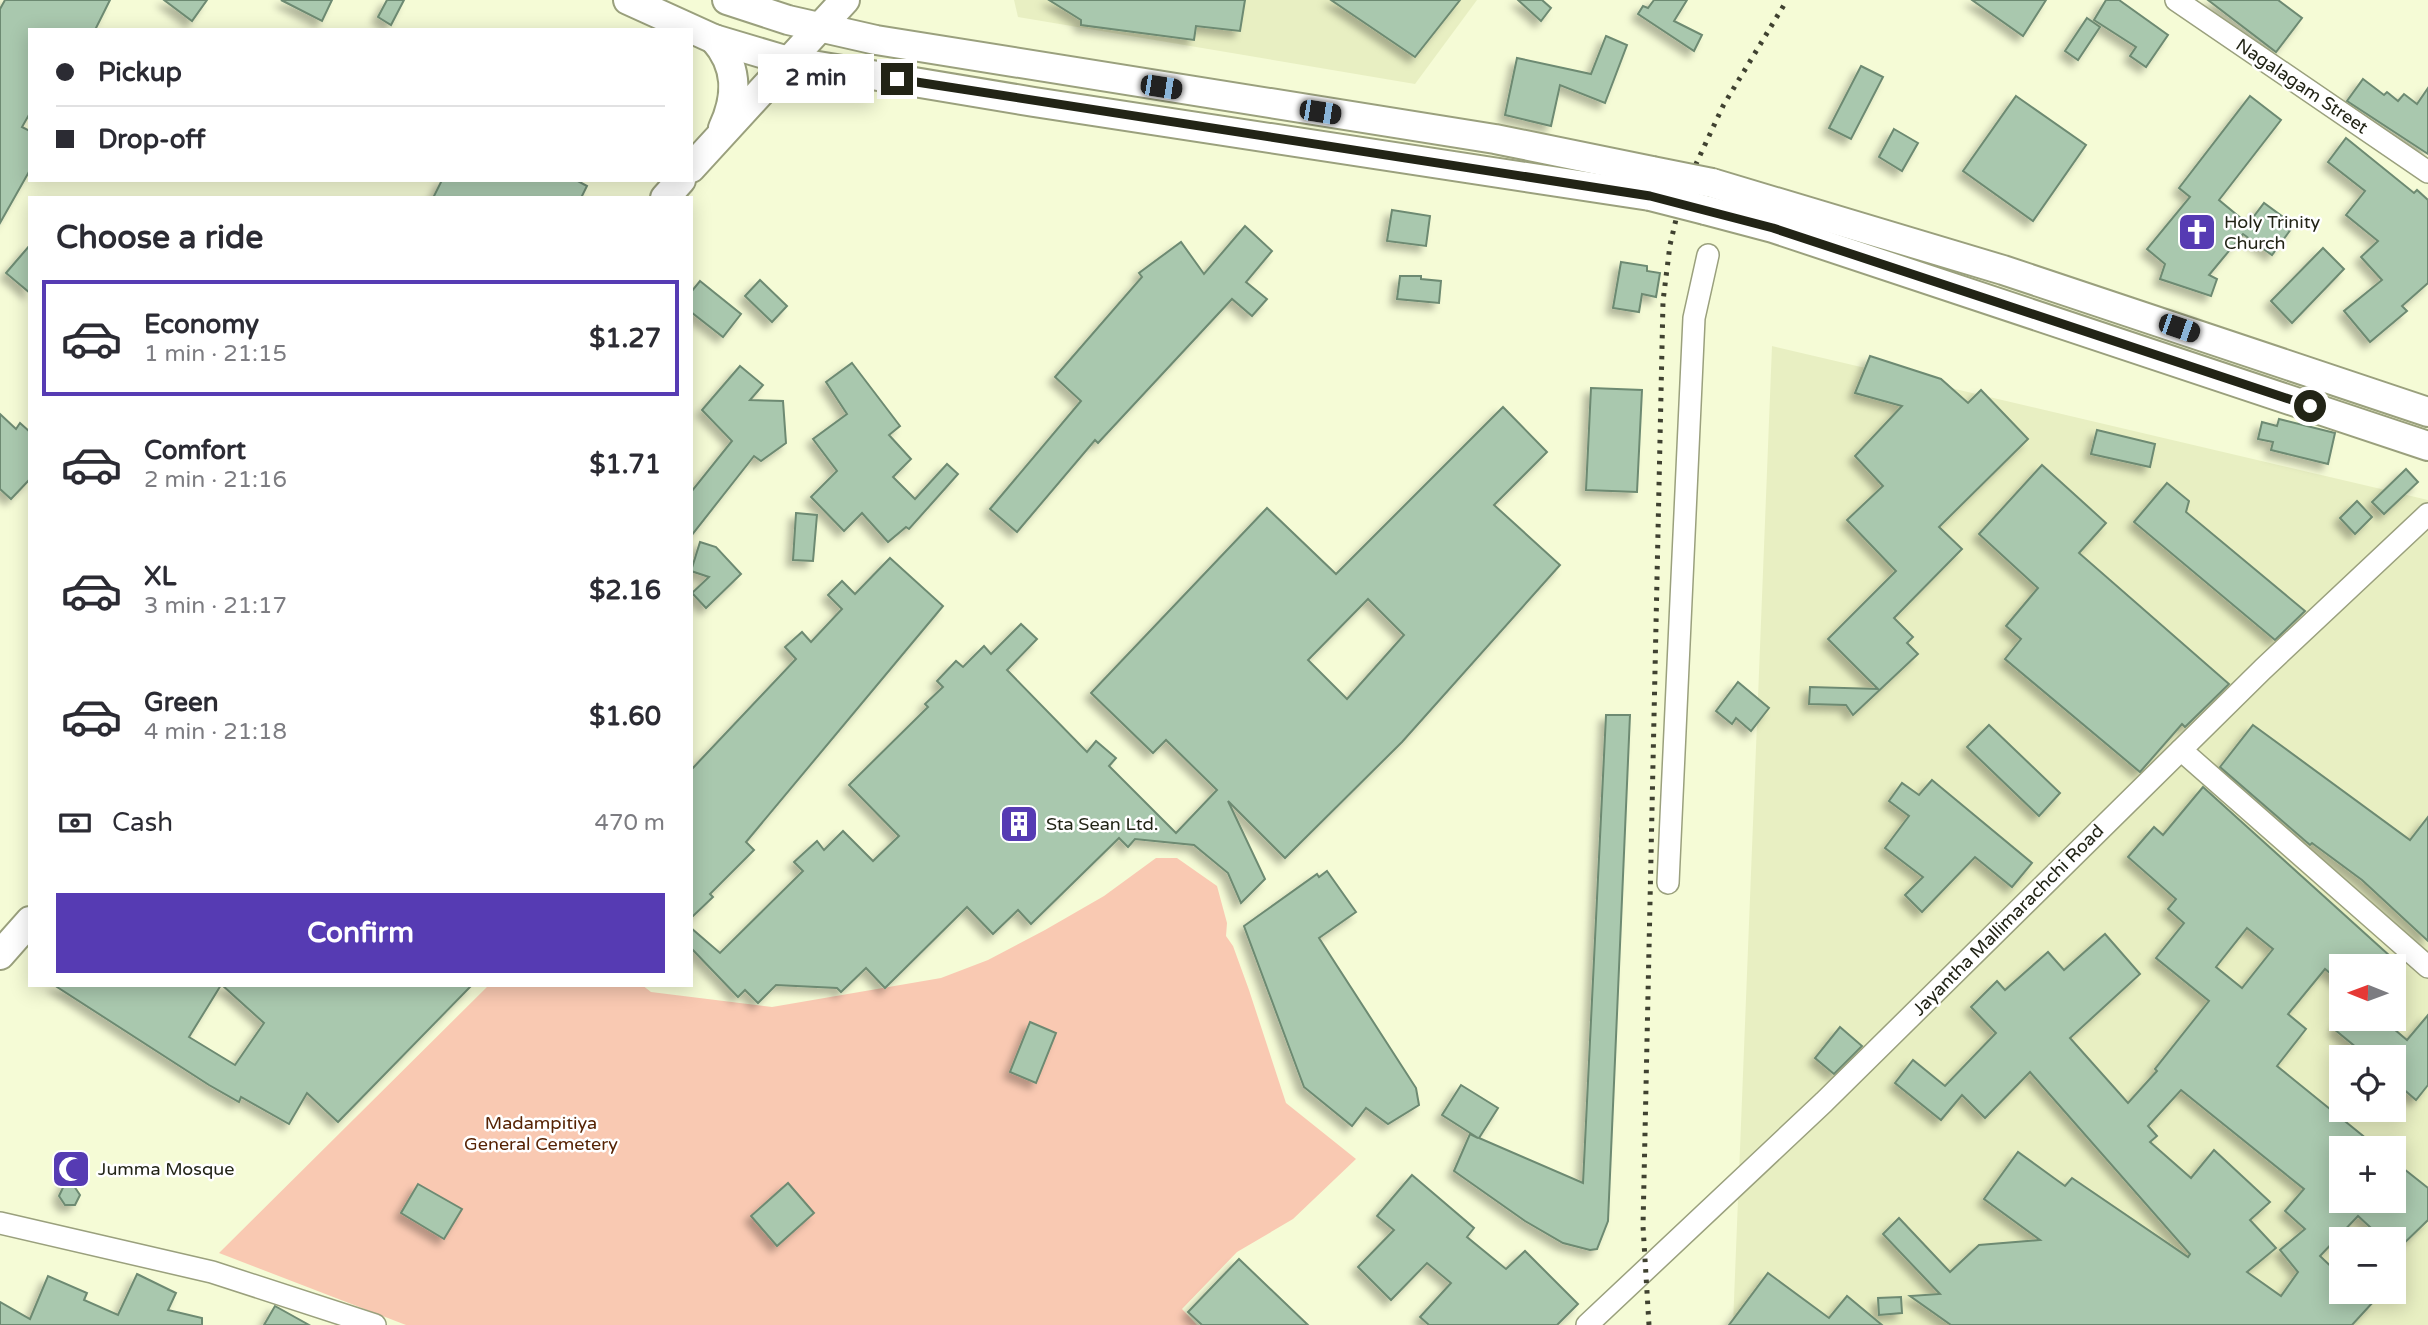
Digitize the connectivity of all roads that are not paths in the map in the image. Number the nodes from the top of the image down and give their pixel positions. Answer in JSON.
{"nodes":[{"id":1,"x":628,"y":0,"type":"edge"},
{"id":2,"x":727,"y":0,"type":"edge"},
{"id":3,"x":845,"y":0,"type":"edge"},
{"id":4,"x":855,"y":0,"type":"edge"},
{"id":5,"x":2176,"y":0,"type":"edge"},
{"id":6,"x":819,"y":27,"type":"junction"},
{"id":7,"x":690,"y":28,"type":"edge"},
{"id":8,"x":693,"y":29,"type":"edge"},
{"id":9,"x":714,"y":39,"type":"junction"},
{"id":10,"x":876,"y":40,"type":"junction"},
{"id":11,"x":788,"y":61,"type":"junction"},
{"id":12,"x":718,"y":140,"type":"junction"},
{"id":13,"x":693,"y":167,"type":"edge"},
{"id":14,"x":2428,"y":172,"type":"edge"},
{"id":15,"x":679,"y":182,"type":"edge"},
{"id":16,"x":1651,"y":183,"type":"junction"},
{"id":17,"x":667,"y":196,"type":"edge"},
{"id":18,"x":1708,"y":196,"type":"junction"},
{"id":19,"x":1708,"y":255,"type":"dead end"},
{"id":20,"x":2224,"y":344,"type":"junction"},
{"id":21,"x":2216,"y":373,"type":"junction"},
{"id":22,"x":2428,"y":412,"type":"edge"},
{"id":23,"x":2428,"y":446,"type":"edge"},
{"id":24,"x":2428,"y":513,"type":"edge"},
{"id":25,"x":2181,"y":750,"type":"junction"},
{"id":26,"x":1668,"y":883,"type":"dead end"},
{"id":27,"x":28,"y":923,"type":"edge"},
{"id":28,"x":0,"y":955,"type":"edge"},
{"id":29,"x":2428,"y":967,"type":"edge"},
{"id":30,"x":0,"y":1223,"type":"edge"},
{"id":31,"x":375,"y":1325,"type":"edge"},
{"id":32,"x":1587,"y":1325,"type":"edge"}],
"edges":[{"from":1,"to":7,"type":"main road"},
{"from":2,"to":6,"type":"main road"},
{"from":3,"to":6,"type":"main road"},
{"from":4,"to":10,"type":"main road"},
{"from":5,"to":14,"type":"street","name":"Nagalagam Street"},
{"from":6,"to":10,"type":"main road"},
{"from":6,"to":11,"type":"main road"},
{"from":8,"to":9,"type":"main road"},
{"from":9,"to":11,"type":"main road"},
{"from":9,"to":12,"type":"main road"},
{"from":10,"to":16,"type":"main road"},
{"from":11,"to":12,"type":"main road"},
{"from":11,"to":16,"type":"main road"},
{"from":12,"to":13,"type":"main road"},
{"from":15,"to":17,"type":"main road"},
{"from":16,"to":18,"type":"main road","bridge":true},
{"from":18,"to":20,"type":"main road"},
{"from":18,"to":21,"type":"main road"},
{"from":19,"to":26,"type":"street"},
{"from":20,"to":21,"type":"main road"},
{"from":20,"to":22,"type":"main road"},
{"from":21,"to":23,"type":"main road"},
{"from":24,"to":25,"type":"street","name":"Jayantha Mallimarachchi Road"},
{"from":25,"to":29,"type":"street"},
{"from":25,"to":32,"type":"street","name":"Jayantha Mallimarachchi Road"},
{"from":27,"to":28,"type":"main road"},
{"from":30,"to":31,"type":"street"}]}
